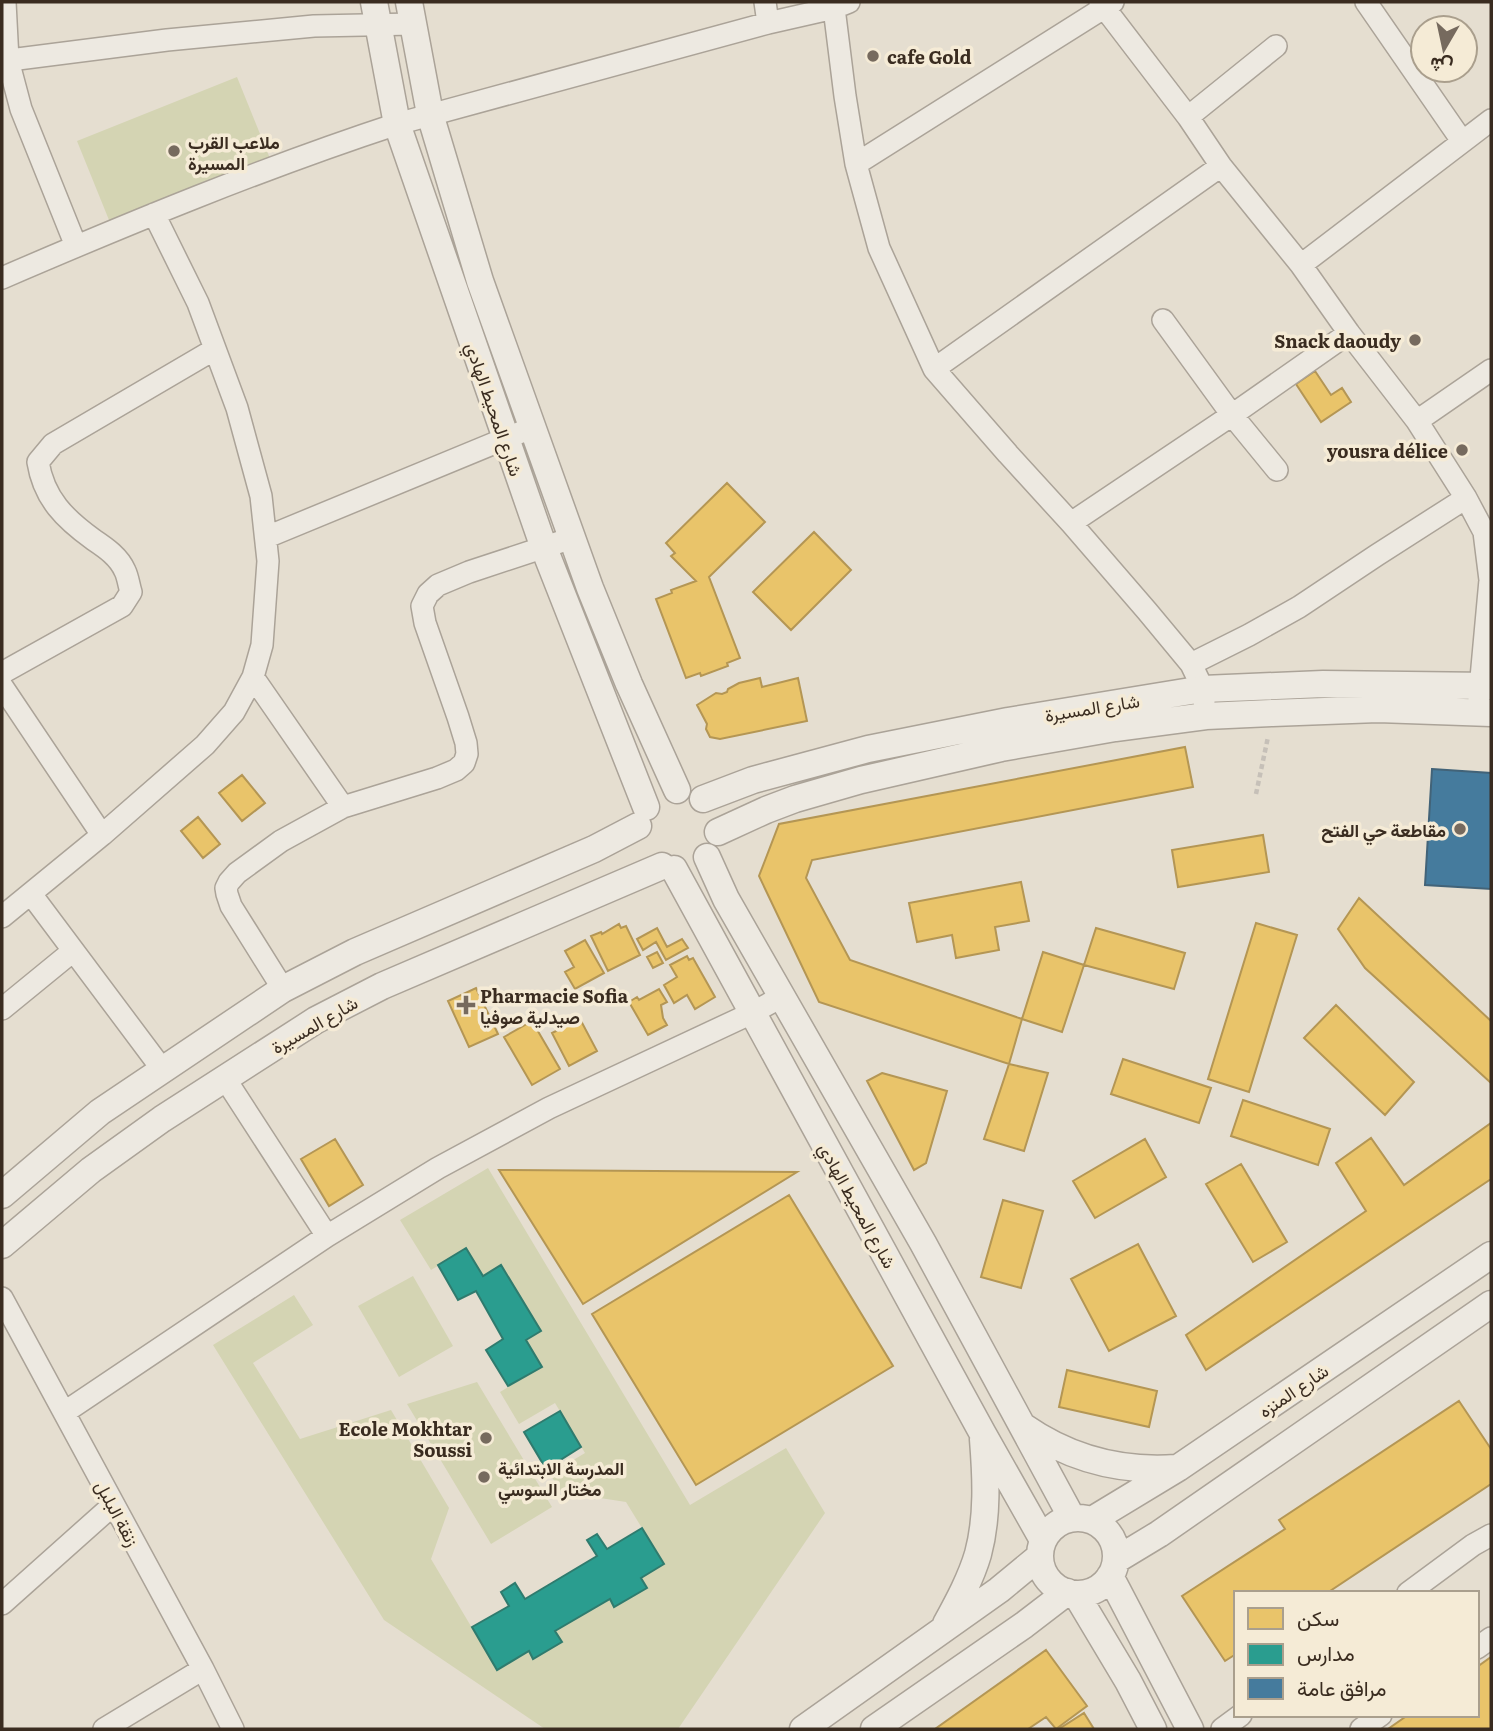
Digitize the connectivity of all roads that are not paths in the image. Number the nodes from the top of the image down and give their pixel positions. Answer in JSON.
{"nodes":[{"id":1,"x":5,"y":2,"type":"edge"},
{"id":2,"x":765,"y":2,"type":"edge"},
{"id":3,"x":1366,"y":2,"type":"edge"},
{"id":4,"x":1106,"y":4,"type":"edge"},
{"id":5,"x":842,"y":5,"type":"edge"},
{"id":6,"x":376,"y":13,"type":"edge"},
{"id":7,"x":411,"y":13,"type":"edge"},
{"id":8,"x":768,"y":23,"type":"junction"},
{"id":9,"x":1276,"y":46,"type":"dead end"},
{"id":10,"x":5,"y":60,"type":"edge"},
{"id":11,"x":430,"y":114,"type":"junction"},
{"id":12,"x":1188,"y":117,"type":"junction"},
{"id":13,"x":1491,"y":120,"type":"edge"},
{"id":14,"x":397,"y":124,"type":"junction"},
{"id":15,"x":1462,"y":141,"type":"junction"},
{"id":16,"x":856,"y":164,"type":"junction"},
{"id":17,"x":1221,"y":166,"type":"junction"},
{"id":18,"x":154,"y":214,"type":"junction"},
{"id":19,"x":76,"y":246,"type":"junction"},
{"id":20,"x":1301,"y":265,"type":"junction"},
{"id":21,"x":2,"y":278,"type":"edge"},
{"id":22,"x":1163,"y":320,"type":"dead end"},
{"id":23,"x":1349,"y":333,"type":"junction"},
{"id":24,"x":215,"y":349,"type":"junction"},
{"id":25,"x":934,"y":369,"type":"junction"},
{"id":26,"x":1491,"y":370,"type":"edge"},
{"id":27,"x":1232,"y":415,"type":"junction"},
{"id":28,"x":1417,"y":421,"type":"junction"},
{"id":29,"x":531,"y":428,"type":"junction"},
{"id":30,"x":505,"y":439,"type":"junction"},
{"id":31,"x":1277,"y":471,"type":"dead end"},
{"id":32,"x":1466,"y":498,"type":"junction"},
{"id":33,"x":1071,"y":523,"type":"junction"},
{"id":34,"x":267,"y":537,"type":"junction"},
{"id":35,"x":572,"y":538,"type":"junction"},
{"id":36,"x":544,"y":548,"type":"junction"},
{"id":37,"x":1490,"y":580,"type":"edge"},
{"id":38,"x":1191,"y":664,"type":"junction"},
{"id":39,"x":2,"y":673,"type":"edge"},
{"id":40,"x":253,"y":677,"type":"junction"},
{"id":41,"x":2,"y":686,"type":"edge"},
{"id":42,"x":1203,"y":689,"type":"junction"},
{"id":43,"x":1485,"y":699,"type":"edge"},
{"id":44,"x":1206,"y":716,"type":"junction"},
{"id":45,"x":677,"y":790,"type":"junction"},
{"id":46,"x":703,"y":799,"type":"junction"},
{"id":47,"x":343,"y":807,"type":"junction"},
{"id":48,"x":642,"y":817,"type":"junction"},
{"id":49,"x":718,"y":832,"type":"junction"},
{"id":50,"x":102,"y":835,"type":"junction"},
{"id":51,"x":707,"y":856,"type":"junction"},
{"id":52,"x":668,"y":868,"type":"junction"},
{"id":53,"x":31,"y":894,"type":"junction"},
{"id":54,"x":2,"y":917,"type":"edge"},
{"id":55,"x":73,"y":951,"type":"junction"},
{"id":56,"x":283,"y":989,"type":"junction"},
{"id":57,"x":781,"y":997,"type":"junction"},
{"id":58,"x":2,"y":1009,"type":"edge"},
{"id":59,"x":752,"y":1013,"type":"junction"},
{"id":60,"x":162,"y":1069,"type":"junction"},
{"id":61,"x":224,"y":1077,"type":"junction"},
{"id":62,"x":2,"y":1195,"type":"edge"},
{"id":63,"x":327,"y":1236,"type":"junction"},
{"id":64,"x":2,"y":1245,"type":"edge"},
{"id":65,"x":1491,"y":1255,"type":"edge"},
{"id":66,"x":2,"y":1298,"type":"edge"},
{"id":67,"x":1491,"y":1304,"type":"edge"},
{"id":68,"x":65,"y":1412,"type":"junction"},
{"id":69,"x":1023,"y":1427,"type":"junction"},
{"id":70,"x":983,"y":1434,"type":"junction"},
{"id":71,"x":1178,"y":1468,"type":"junction"},
{"id":72,"x":113,"y":1505,"type":"junction"},
{"id":73,"x":1082,"y":1519,"type":"junction"},
{"id":74,"x":1491,"y":1535,"type":"edge"},
{"id":75,"x":1041,"y":1549,"type":"junction"},
{"id":76,"x":1113,"y":1568,"type":"junction"},
{"id":77,"x":1411,"y":1591,"type":"edge"},
{"id":78,"x":1071,"y":1593,"type":"junction"},
{"id":79,"x":2,"y":1604,"type":"edge"},
{"id":80,"x":944,"y":1629,"type":"junction"},
{"id":81,"x":203,"y":1669,"type":"junction"},
{"id":82,"x":1238,"y":1717,"type":"edge"},
{"id":83,"x":1378,"y":1717,"type":"edge"},
{"id":84,"x":104,"y":1729,"type":"edge"},
{"id":85,"x":233,"y":1729,"type":"edge"},
{"id":86,"x":803,"y":1729,"type":"edge"},
{"id":87,"x":874,"y":1729,"type":"edge"},
{"id":88,"x":1153,"y":1729,"type":"edge"},
{"id":89,"x":1190,"y":1729,"type":"edge"},
{"id":90,"x":1222,"y":1729,"type":"edge"},
{"id":91,"x":1361,"y":1729,"type":"edge"}],
"edges":[{"from":1,"to":10,"type":"street"},
{"from":2,"to":8,"type":"street"},
{"from":3,"to":15,"type":"street"},
{"from":4,"to":12,"type":"street"},
{"from":4,"to":16,"type":"street"},
{"from":5,"to":8,"type":"street"},
{"from":5,"to":16,"type":"street"},
{"from":6,"to":7,"type":"street"},
{"from":6,"to":10,"type":"street"},
{"from":6,"to":14,"type":"street","name":"شارع المحيط الهادي"},
{"from":7,"to":11,"type":"street","name":"شارع المحيط الهادي"},
{"from":8,"to":11,"type":"street"},
{"from":9,"to":12,"type":"street"},
{"from":10,"to":19,"type":"street"},
{"from":11,"to":14,"type":"street"},
{"from":11,"to":29,"type":"street","name":"شارع المحيط الهادي"},
{"from":12,"to":17,"type":"street"},
{"from":13,"to":15,"type":"street"},
{"from":14,"to":18,"type":"street"},
{"from":14,"to":30,"type":"street","name":"شارع المحيط الهادي"},
{"from":15,"to":20,"type":"street"},
{"from":16,"to":25,"type":"street"},
{"from":17,"to":20,"type":"street"},
{"from":17,"to":25,"type":"street"},
{"from":18,"to":19,"type":"street"},
{"from":18,"to":24,"type":"street"},
{"from":19,"to":21,"type":"street"},
{"from":20,"to":23,"type":"street"},
{"from":22,"to":27,"type":"street"},
{"from":23,"to":27,"type":"street"},
{"from":23,"to":28,"type":"street"},
{"from":24,"to":34,"type":"street"},
{"from":24,"to":39,"type":"street"},
{"from":25,"to":33,"type":"street"},
{"from":26,"to":28,"type":"street"},
{"from":27,"to":31,"type":"street"},
{"from":27,"to":33,"type":"street"},
{"from":28,"to":32,"type":"street"},
{"from":29,"to":30,"type":"street"},
{"from":29,"to":35,"type":"street","name":"شارع المحيط الهادي"},
{"from":30,"to":34,"type":"street"},
{"from":30,"to":36,"type":"street","name":"شارع المحيط الهادي"},
{"from":32,"to":37,"type":"street"},
{"from":32,"to":38,"type":"street"},
{"from":33,"to":38,"type":"street"},
{"from":34,"to":40,"type":"street"},
{"from":35,"to":36,"type":"street"},
{"from":35,"to":45,"type":"street","name":"شارع المحيط الهادي"},
{"from":36,"to":47,"type":"street"},
{"from":36,"to":48,"type":"street","name":"شارع المحيط الهادي"},
{"from":37,"to":43,"type":"street"},
{"from":38,"to":42,"type":"street"},
{"from":40,"to":47,"type":"street"},
{"from":40,"to":50,"type":"street"},
{"from":41,"to":50,"type":"street"},
{"from":42,"to":43,"type":"street","name":"شارع المسيرة"},
{"from":42,"to":44,"type":"street"},
{"from":42,"to":46,"type":"street","name":"شارع المسيرة"},
{"from":43,"to":44,"type":"street","name":"شارع المسيرة"},
{"from":44,"to":49,"type":"street","name":"شارع المسيرة"},
{"from":45,"to":46,"type":"street"},
{"from":45,"to":48,"type":"street"},
{"from":46,"to":49,"type":"street"},
{"from":47,"to":56,"type":"street"},
{"from":48,"to":52,"type":"street"},
{"from":48,"to":56,"type":"street"},
{"from":49,"to":51,"type":"street"},
{"from":50,"to":53,"type":"street"},
{"from":51,"to":52,"type":"street"},
{"from":51,"to":57,"type":"street","name":"شارع المحيط الهادي"},
{"from":52,"to":59,"type":"street","name":"شارع المحيط الهادي"},
{"from":52,"to":61,"type":"street","name":"شارع المسيرة"},
{"from":53,"to":54,"type":"street"},
{"from":53,"to":55,"type":"street"},
{"from":55,"to":58,"type":"street"},
{"from":55,"to":60,"type":"street"},
{"from":56,"to":60,"type":"street"},
{"from":57,"to":59,"type":"street"},
{"from":57,"to":69,"type":"street","name":"شارع المحيط الهادي"},
{"from":59,"to":63,"type":"street"},
{"from":59,"to":70,"type":"street","name":"شارع المحيط الهادي"},
{"from":60,"to":62,"type":"street"},
{"from":61,"to":63,"type":"street"},
{"from":61,"to":64,"type":"street","name":"شارع المسيرة"},
{"from":63,"to":68,"type":"street"},
{"from":65,"to":71,"type":"street","name":"شارع المنزه"},
{"from":66,"to":68,"type":"street","name":"زنقة البلبل"},
{"from":67,"to":76,"type":"street"},
{"from":68,"to":72,"type":"street","name":"زنقة البلبل"},
{"from":69,"to":71,"type":"street"},
{"from":69,"to":73,"type":"street","name":"شارع المحيط الهادي"},
{"from":70,"to":75,"type":"street","name":"شارع المحيط الهادي"},
{"from":70,"to":80,"type":"street"},
{"from":71,"to":73,"type":"street","name":"شارع المنزه"},
{"from":72,"to":79,"type":"street"},
{"from":72,"to":81,"type":"street","name":"زنقة البلبل"},
{"from":73,"to":75,"type":"street"},
{"from":73,"to":76,"type":"street"},
{"from":74,"to":77,"type":"street"},
{"from":75,"to":78,"type":"street"},
{"from":75,"to":80,"type":"street"},
{"from":76,"to":78,"type":"street"},
{"from":76,"to":89,"type":"street"},
{"from":78,"to":87,"type":"street"},
{"from":78,"to":88,"type":"street"},
{"from":80,"to":86,"type":"street"},
{"from":81,"to":84,"type":"street"},
{"from":81,"to":85,"type":"street","name":"زنقة البلبل"},
{"from":82,"to":90,"type":"street"},
{"from":83,"to":91,"type":"street"}]}
